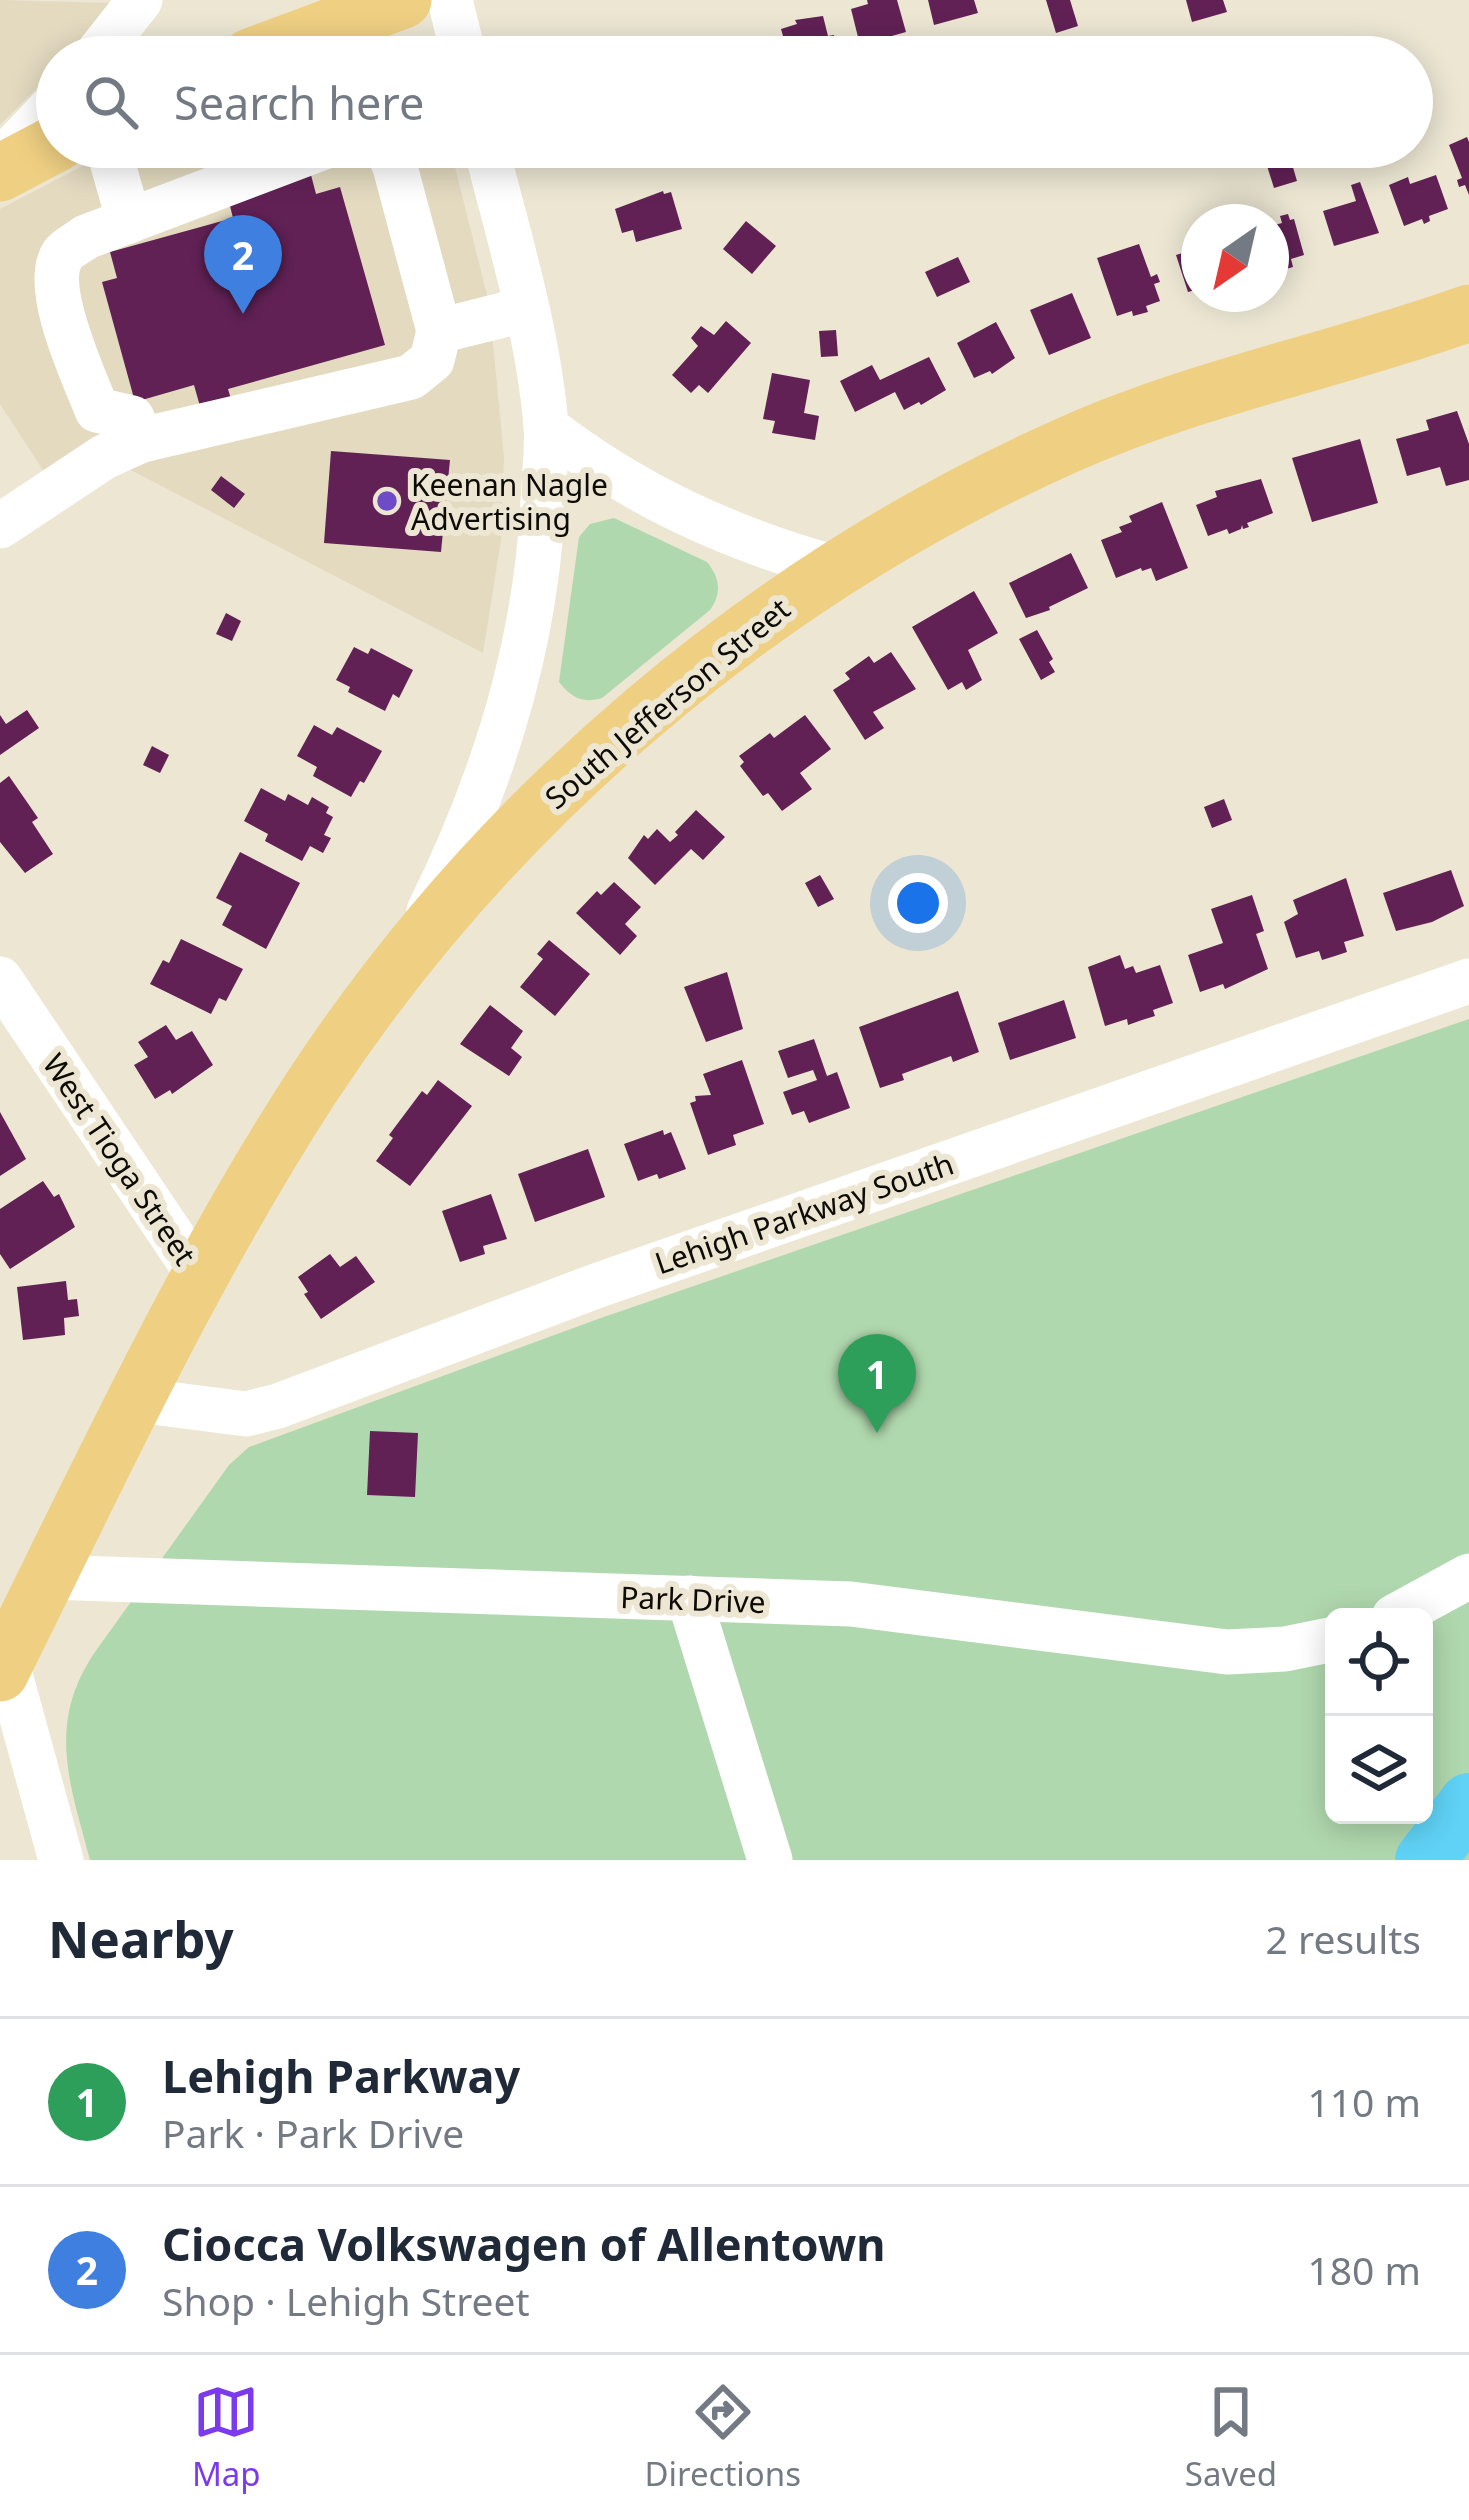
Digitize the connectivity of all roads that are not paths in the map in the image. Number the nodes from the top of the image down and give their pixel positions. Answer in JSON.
{"nodes":[{"id":1,"x":140,"y":0,"type":"edge"},
{"id":2,"x":403,"y":0,"type":"edge"},
{"id":3,"x":450,"y":0,"type":"edge"},
{"id":4,"x":111,"y":36,"type":"edge"},
{"id":5,"x":306,"y":36,"type":"edge"},
{"id":6,"x":459,"y":36,"type":"edge"},
{"id":7,"x":36,"y":124,"type":"edge"},
{"id":8,"x":36,"y":154,"type":"edge"},
{"id":9,"x":0,"y":162,"type":"edge"},
{"id":10,"x":114,"y":168,"type":"edge"},
{"id":11,"x":269,"y":168,"type":"edge"},
{"id":12,"x":395,"y":168,"type":"edge"},
{"id":13,"x":491,"y":168,"type":"edge"},
{"id":14,"x":0,"y":173,"type":"edge"},
{"id":15,"x":129,"y":221,"type":"junction"},
{"id":16,"x":526,"y":309,"type":"junction"},
{"id":17,"x":1469,"y":313,"type":"edge"},
{"id":18,"x":439,"y":332,"type":"junction"},
{"id":19,"x":546,"y":427,"type":"junction"},
{"id":20,"x":123,"y":449,"type":"junction"},
{"id":21,"x":0,"y":526,"type":"edge"},
{"id":22,"x":835,"y":568,"type":"junction"},
{"id":23,"x":406,"y":957,"type":"junction"},
{"id":24,"x":0,"y":979,"type":"edge"},
{"id":25,"x":1469,"y":981,"type":"edge"},
{"id":26,"x":201,"y":1280,"type":"junction"},
{"id":27,"x":137,"y":1400,"type":"junction"},
{"id":28,"x":1469,"y":1576,"type":"edge"},
{"id":29,"x":28,"y":1589,"type":"edge"},
{"id":30,"x":689,"y":1598,"type":"junction"},
{"id":31,"x":1410,"y":1608,"type":"edge"},
{"id":32,"x":1325,"y":1641,"type":"edge"},
{"id":33,"x":3,"y":1666,"type":"edge"},
{"id":34,"x":62,"y":1860,"type":"edge"},
{"id":35,"x":770,"y":1860,"type":"edge"}],
"edges":[{"from":1,"to":4,"type":"street"},
{"from":2,"to":5,"type":"main road"},
{"from":3,"to":6,"type":"street"},
{"from":7,"to":9,"type":"street"},
{"from":8,"to":14,"type":"main road"},
{"from":10,"to":15,"type":"street"},
{"from":11,"to":15,"type":"street"},
{"from":12,"to":18,"type":"street"},
{"from":13,"to":16,"type":"street"},
{"from":15,"to":20,"type":"street"},
{"from":16,"to":18,"type":"street"},
{"from":16,"to":19,"type":"street"},
{"from":17,"to":22,"type":"main road","name":"South Jefferson Street"},
{"from":18,"to":20,"type":"street"},
{"from":19,"to":22,"type":"street"},
{"from":19,"to":23,"type":"street"},
{"from":20,"to":21,"type":"street"},
{"from":22,"to":23,"type":"main road","name":"South Jefferson Street"},
{"from":23,"to":26,"type":"main road","name":"South Jefferson Street"},
{"from":24,"to":26,"type":"street","name":"West Tioga Street"},
{"from":25,"to":27,"type":"street","name":"Lehigh Parkway South"},
{"from":26,"to":27,"type":"main road","name":"South Jefferson Street"},
{"from":27,"to":29,"type":"main road","name":"South Jefferson Street"},
{"from":28,"to":31,"type":"street"},
{"from":29,"to":30,"type":"street","name":"Park Drive"},
{"from":29,"to":33,"type":"main road","name":"South Jefferson Street"},
{"from":30,"to":32,"type":"street","name":"Park Drive"},
{"from":30,"to":35,"type":"street"},
{"from":33,"to":34,"type":"street"}]}
